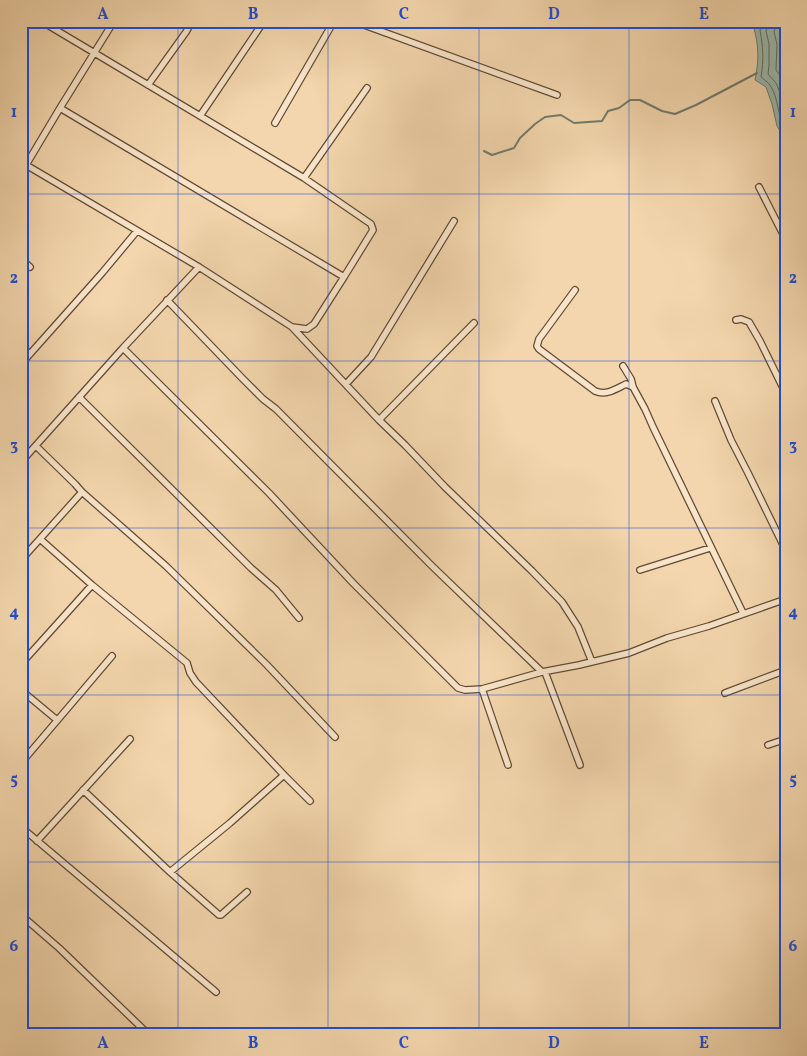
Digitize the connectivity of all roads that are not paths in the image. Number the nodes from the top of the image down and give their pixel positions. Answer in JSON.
{"nodes":[{"id":1,"x":40,"y":21,"type":"edge"},
{"id":2,"x":114,"y":21,"type":"edge"},
{"id":3,"x":192,"y":21,"type":"edge"},
{"id":4,"x":264,"y":21,"type":"edge"},
{"id":5,"x":334,"y":21,"type":"edge"},
{"id":6,"x":353,"y":21,"type":"edge"},
{"id":7,"x":94,"y":52,"type":"junction"},
{"id":8,"x":148,"y":85,"type":"junction"},
{"id":9,"x":367,"y":88,"type":"dead end"},
{"id":10,"x":557,"y":95,"type":"dead end"},
{"id":11,"x":60,"y":108,"type":"junction"},
{"id":12,"x":200,"y":116,"type":"junction"},
{"id":13,"x":275,"y":123,"type":"dead end"},
{"id":14,"x":24,"y":164,"type":"edge"},
{"id":15,"x":304,"y":178,"type":"junction"},
{"id":16,"x":758,"y":187,"type":"dead end"},
{"id":17,"x":454,"y":221,"type":"dead end"},
{"id":18,"x":137,"y":231,"type":"junction"},
{"id":19,"x":786,"y":240,"type":"edge"},
{"id":20,"x":21,"y":259,"type":"edge"},
{"id":21,"x":30,"y":267,"type":"dead end"},
{"id":22,"x":199,"y":267,"type":"junction"},
{"id":23,"x":344,"y":277,"type":"junction"},
{"id":24,"x":575,"y":290,"type":"dead end"},
{"id":25,"x":167,"y":300,"type":"junction"},
{"id":26,"x":736,"y":320,"type":"dead end"},
{"id":27,"x":474,"y":323,"type":"dead end"},
{"id":28,"x":292,"y":327,"type":"junction"},
{"id":29,"x":21,"y":347,"type":"edge"},
{"id":30,"x":123,"y":348,"type":"junction"},
{"id":31,"x":30,"y":354,"type":"junction"},
{"id":32,"x":21,"y":364,"type":"edge"},
{"id":33,"x":623,"y":366,"type":"dead end"},
{"id":34,"x":346,"y":384,"type":"junction"},
{"id":35,"x":633,"y":386,"type":"junction"},
{"id":36,"x":786,"y":394,"type":"edge"},
{"id":37,"x":79,"y":397,"type":"junction"},
{"id":38,"x":715,"y":401,"type":"dead end"},
{"id":39,"x":379,"y":420,"type":"junction"},
{"id":40,"x":36,"y":446,"type":"junction"},
{"id":41,"x":21,"y":462,"type":"edge"},
{"id":42,"x":82,"y":492,"type":"junction"},
{"id":43,"x":40,"y":539,"type":"junction"},
{"id":44,"x":710,"y":548,"type":"junction"},
{"id":45,"x":786,"y":551,"type":"edge"},
{"id":46,"x":21,"y":560,"type":"edge"},
{"id":47,"x":640,"y":570,"type":"dead end"},
{"id":48,"x":92,"y":585,"type":"junction"},
{"id":49,"x":786,"y":599,"type":"edge"},
{"id":50,"x":743,"y":613,"type":"junction"},
{"id":51,"x":299,"y":618,"type":"dead end"},
{"id":52,"x":112,"y":656,"type":"dead end"},
{"id":53,"x":592,"y":662,"type":"junction"},
{"id":54,"x":21,"y":664,"type":"edge"},
{"id":55,"x":786,"y":670,"type":"edge"},
{"id":56,"x":544,"y":672,"type":"junction"},
{"id":57,"x":482,"y":689,"type":"junction"},
{"id":58,"x":21,"y":690,"type":"edge"},
{"id":59,"x":725,"y":693,"type":"dead end"},
{"id":60,"x":57,"y":720,"type":"junction"},
{"id":61,"x":335,"y":737,"type":"dead end"},
{"id":62,"x":130,"y":739,"type":"dead end"},
{"id":63,"x":786,"y":739,"type":"edge"},
{"id":64,"x":768,"y":745,"type":"dead end"},
{"id":65,"x":21,"y":763,"type":"edge"},
{"id":66,"x":580,"y":764,"type":"dead end"},
{"id":67,"x":508,"y":766,"type":"dead end"},
{"id":68,"x":284,"y":775,"type":"junction"},
{"id":69,"x":83,"y":790,"type":"junction"},
{"id":70,"x":310,"y":801,"type":"dead end"},
{"id":71,"x":21,"y":827,"type":"edge"},
{"id":72,"x":37,"y":841,"type":"junction"},
{"id":73,"x":170,"y":872,"type":"junction"},
{"id":74,"x":247,"y":892,"type":"dead end"},
{"id":75,"x":21,"y":915,"type":"edge"},
{"id":76,"x":216,"y":992,"type":"dead end"},
{"id":77,"x":145,"y":1035,"type":"edge"}],
"edges":[{"from":1,"to":7,"type":"street"},
{"from":2,"to":7,"type":"street"},
{"from":3,"to":8,"type":"street"},
{"from":4,"to":12,"type":"street"},
{"from":5,"to":13,"type":"street"},
{"from":6,"to":10,"type":"street"},
{"from":7,"to":8,"type":"street"},
{"from":7,"to":11,"type":"street"},
{"from":8,"to":12,"type":"street"},
{"from":9,"to":15,"type":"street"},
{"from":11,"to":14,"type":"street"},
{"from":11,"to":23,"type":"street"},
{"from":12,"to":15,"type":"street"},
{"from":14,"to":18,"type":"street"},
{"from":15,"to":23,"type":"street"},
{"from":16,"to":19,"type":"street"},
{"from":17,"to":34,"type":"street"},
{"from":18,"to":22,"type":"street"},
{"from":18,"to":31,"type":"street"},
{"from":20,"to":21,"type":"street"},
{"from":22,"to":25,"type":"street"},
{"from":22,"to":28,"type":"street"},
{"from":23,"to":28,"type":"street"},
{"from":24,"to":35,"type":"street"},
{"from":25,"to":30,"type":"street"},
{"from":25,"to":56,"type":"street"},
{"from":26,"to":36,"type":"street"},
{"from":27,"to":39,"type":"street"},
{"from":28,"to":34,"type":"street"},
{"from":29,"to":31,"type":"street"},
{"from":30,"to":37,"type":"street"},
{"from":30,"to":57,"type":"street"},
{"from":31,"to":32,"type":"street"},
{"from":33,"to":35,"type":"street"},
{"from":34,"to":39,"type":"street"},
{"from":35,"to":44,"type":"street"},
{"from":37,"to":40,"type":"street"},
{"from":37,"to":51,"type":"street"},
{"from":38,"to":45,"type":"street"},
{"from":39,"to":53,"type":"street"},
{"from":40,"to":41,"type":"street"},
{"from":40,"to":42,"type":"street"},
{"from":42,"to":43,"type":"street"},
{"from":42,"to":61,"type":"street"},
{"from":43,"to":46,"type":"street"},
{"from":43,"to":48,"type":"street"},
{"from":44,"to":47,"type":"street"},
{"from":44,"to":50,"type":"street"},
{"from":48,"to":54,"type":"street"},
{"from":48,"to":68,"type":"street"},
{"from":49,"to":50,"type":"street"},
{"from":50,"to":53,"type":"street"},
{"from":52,"to":60,"type":"street"},
{"from":53,"to":56,"type":"street"},
{"from":55,"to":59,"type":"street"},
{"from":56,"to":57,"type":"street"},
{"from":56,"to":66,"type":"street"},
{"from":57,"to":67,"type":"street"},
{"from":58,"to":60,"type":"street"},
{"from":60,"to":65,"type":"street"},
{"from":62,"to":69,"type":"street"},
{"from":63,"to":64,"type":"street"},
{"from":68,"to":70,"type":"street"},
{"from":68,"to":73,"type":"street"},
{"from":69,"to":72,"type":"street"},
{"from":69,"to":73,"type":"street"},
{"from":71,"to":72,"type":"street"},
{"from":72,"to":76,"type":"street"},
{"from":73,"to":74,"type":"street"},
{"from":75,"to":77,"type":"street"}]}
